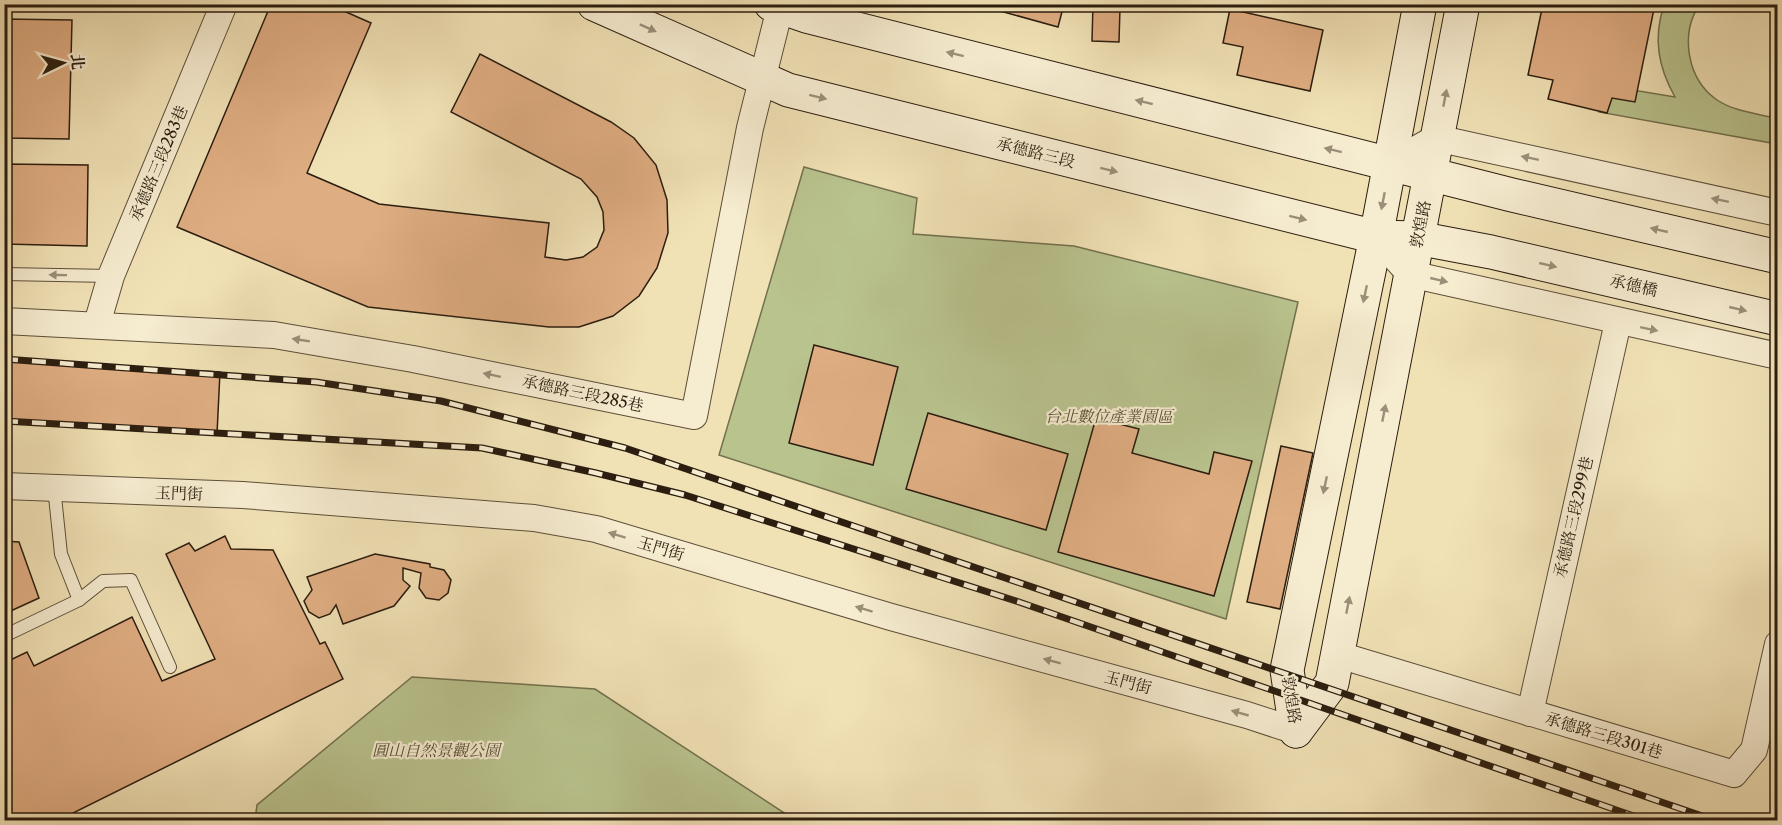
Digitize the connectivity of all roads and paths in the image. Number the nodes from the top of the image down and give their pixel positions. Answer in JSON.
{"nodes":[{"id":1,"x":224,"y":4,"type":"edge"},
{"id":2,"x":594,"y":4,"type":"edge"},
{"id":3,"x":1420,"y":4,"type":"edge"},
{"id":4,"x":1463,"y":4,"type":"edge"},
{"id":5,"x":778,"y":6,"type":"edge"},
{"id":6,"x":763,"y":79,"type":"junction"},
{"id":7,"x":1436,"y":138,"type":"junction"},
{"id":8,"x":1390,"y":164,"type":"junction"},
{"id":9,"x":1430,"y":174,"type":"junction"},
{"id":10,"x":1778,"y":213,"type":"edge"},
{"id":11,"x":1376,"y":237,"type":"junction"},
{"id":12,"x":1417,"y":238,"type":"junction"},
{"id":13,"x":1491,"y":252,"type":"joint"},
{"id":14,"x":1778,"y":257,"type":"edge"},
{"id":15,"x":4,"y":274,"type":"edge"},
{"id":16,"x":1410,"y":274,"type":"junction"},
{"id":17,"x":111,"y":276,"type":"junction"},
{"id":18,"x":1778,"y":319,"type":"edge"},
{"id":19,"x":4,"y":321,"type":"edge"},
{"id":20,"x":1618,"y":322,"type":"junction"},
{"id":21,"x":97,"y":324,"type":"junction"},
{"id":22,"x":1778,"y":356,"type":"edge"},
{"id":23,"x":4,"y":486,"type":"edge"},
{"id":24,"x":54,"y":487,"type":"junction"},
{"id":25,"x":79,"y":600,"type":"junction"},
{"id":26,"x":4,"y":636,"type":"edge"},
{"id":27,"x":1778,"y":644,"type":"edge"},
{"id":28,"x":1339,"y":654,"type":"junction"},
{"id":29,"x":170,"y":667,"type":"dead end"},
{"id":30,"x":1530,"y":712,"type":"junction"},
{"id":31,"x":1296,"y":731,"type":"junction"}],
"edges":[{"from":1,"to":17,"type":"street","name":"承德路三段283巷"},
{"from":2,"to":6,"type":"main road","name":"承德路三段","one_way":true},
{"from":3,"to":8,"type":"main road","name":"敦煌路"},
{"from":7,"to":4,"type":"main road","name":"敦煌路","one_way":true},
{"from":5,"to":6,"type":"street","name":"承德路三段285巷"},
{"from":8,"to":5,"type":"main road","one_way":true},
{"from":6,"to":11,"type":"main road","name":"承德路三段","one_way":true},
{"from":6,"to":21,"type":"street","name":"承德路三段285巷","one_way":true},
{"from":7,"to":8,"type":"street"},
{"from":7,"to":9,"type":"main road","name":"敦煌路"},
{"from":10,"to":7,"type":"street","one_way":true},
{"from":8,"to":9,"type":"main road"},
{"from":8,"to":11,"type":"main road","name":"敦煌路","one_way":true},
{"from":9,"to":12,"type":"main road","name":"敦煌路"},
{"from":14,"to":9,"type":"main road","one_way":true},
{"from":11,"to":12,"type":"main road","name":"承德路三段"},
{"from":11,"to":16,"type":"street"},
{"from":11,"to":31,"type":"main road","name":"敦煌路","one_way":true},
{"from":12,"to":13,"type":"main road","name":"承德路三段"},
{"from":12,"to":16,"type":"main road","name":"敦煌路"},
{"from":13,"to":18,"type":"main road","name":"承德橋","one_way":true},
{"from":17,"to":15,"type":"lane","one_way":true},
{"from":16,"to":20,"type":"street","one_way":true},
{"from":28,"to":16,"type":"main road","name":"敦煌路","one_way":true},
{"from":17,"to":21,"type":"street","name":"承德路三段283巷"},
{"from":19,"to":21,"type":"street","name":"承德路三段285巷"},
{"from":20,"to":22,"type":"street","one_way":true},
{"from":20,"to":30,"type":"street","name":"承德路三段299巷"},
{"from":23,"to":24,"type":"street","name":"玉門街"},
{"from":24,"to":25,"type":"lane"},
{"from":31,"to":24,"type":"street","name":"玉門街","one_way":true},
{"from":25,"to":26,"type":"lane"},
{"from":25,"to":29,"type":"lane"},
{"from":27,"to":30,"type":"street","name":"承德路三段301巷"},
{"from":28,"to":30,"type":"street","name":"承德路三段301巷"},
{"from":28,"to":31,"type":"main road","name":"敦煌路"}]}
